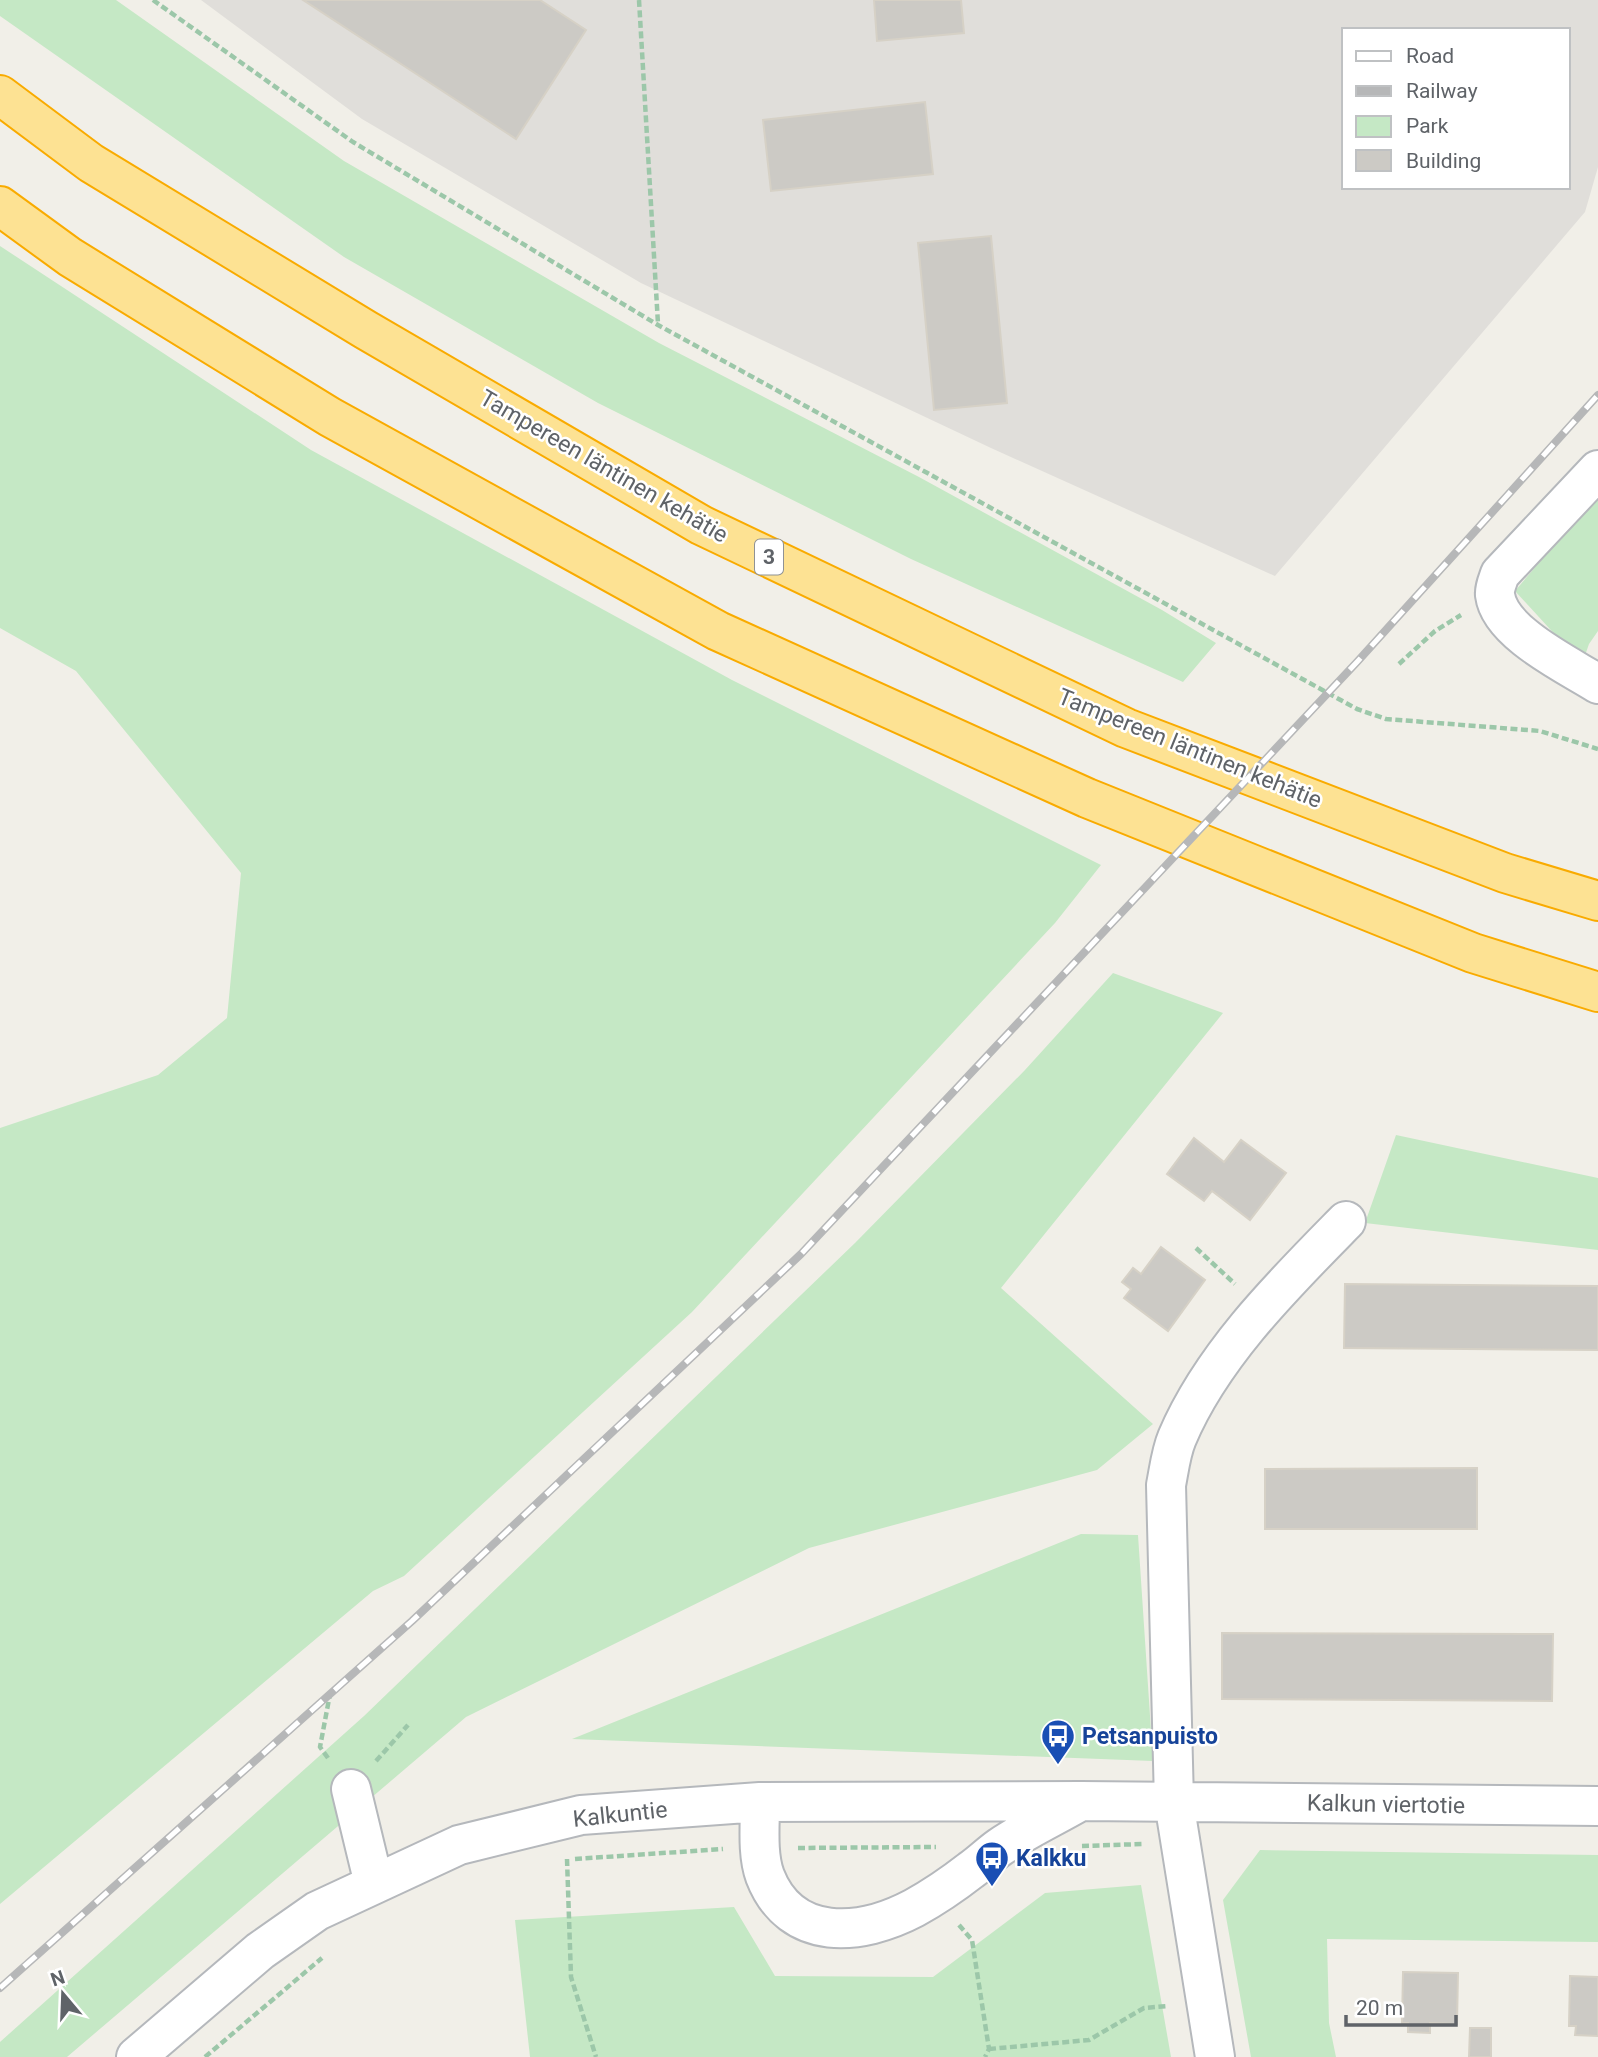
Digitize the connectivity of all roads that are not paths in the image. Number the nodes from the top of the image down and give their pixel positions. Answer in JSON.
{"nodes":[{"id":1,"x":0,"y":95,"type":"edge"},
{"id":2,"x":0,"y":206,"type":"edge"},
{"id":3,"x":1598,"y":470,"type":"edge"},
{"id":4,"x":1598,"y":684,"type":"edge"},
{"id":5,"x":1598,"y":901,"type":"edge"},
{"id":6,"x":1598,"y":992,"type":"edge"},
{"id":7,"x":1346,"y":1221,"type":"dead end"},
{"id":8,"x":351,"y":1789,"type":"dead end"},
{"id":9,"x":1081,"y":1801,"type":"junction"},
{"id":10,"x":760,"y":1802,"type":"junction"},
{"id":11,"x":1174,"y":1802,"type":"junction"},
{"id":12,"x":1598,"y":1806,"type":"edge"},
{"id":13,"x":374,"y":1884,"type":"junction"},
{"id":14,"x":136,"y":2057,"type":"edge"},
{"id":15,"x":1215,"y":2057,"type":"edge"}],
"edges":[{"from":1,"to":5,"type":"highway","name":"Tampereen läntinen kehätie","number":"3"},
{"from":2,"to":6,"type":"highway"},
{"from":3,"to":4,"type":"street"},
{"from":7,"to":11,"type":"street"},
{"from":8,"to":13,"type":"street"},
{"from":9,"to":10,"type":"street","name":"Kalkuntie"},
{"from":9,"to":10,"type":"street"},
{"from":9,"to":11,"type":"street","name":"Kalkuntie"},
{"from":10,"to":13,"type":"street","name":"Kalkuntie"},
{"from":11,"to":12,"type":"street","name":"Kalkun viertotie"},
{"from":11,"to":15,"type":"street"},
{"from":13,"to":14,"type":"street","name":"Kalkuntie"}]}
